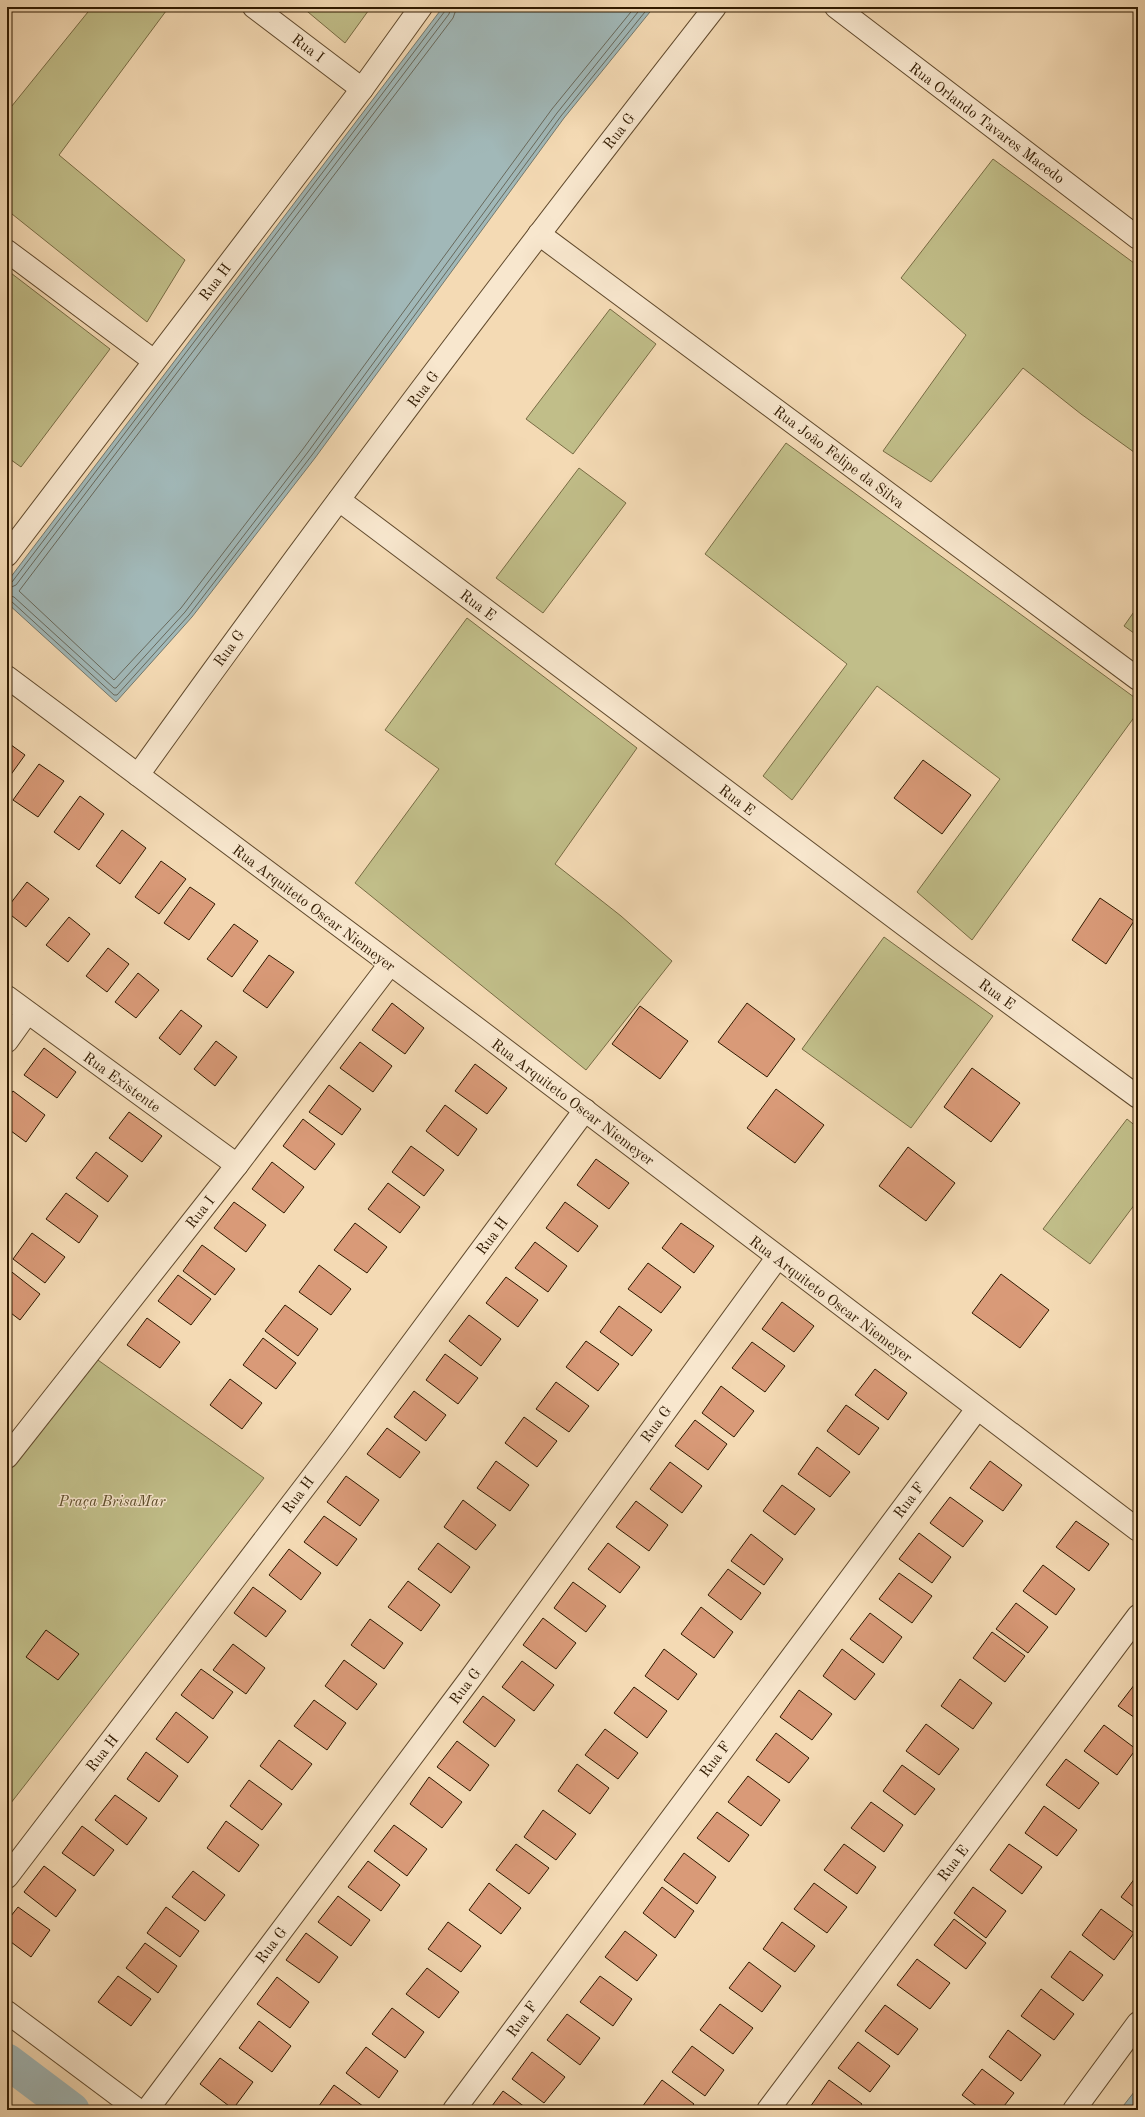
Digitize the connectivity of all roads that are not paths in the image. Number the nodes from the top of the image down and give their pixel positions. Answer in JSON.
{"nodes":[{"id":1,"x":254,"y":7,"type":"edge"},
{"id":2,"x":421,"y":7,"type":"edge"},
{"id":3,"x":714,"y":7,"type":"edge"},
{"id":4,"x":836,"y":7,"type":"edge"},
{"id":5,"x":362,"y":90,"type":"junction"},
{"id":6,"x":539,"y":234,"type":"junction"},
{"id":7,"x":1138,"y":238,"type":"edge"},
{"id":8,"x":7,"y":250,"type":"edge"},
{"id":9,"x":154,"y":361,"type":"junction"},
{"id":10,"x":339,"y":500,"type":"junction"},
{"id":11,"x":7,"y":555,"type":"edge"},
{"id":12,"x":7,"y":677,"type":"edge"},
{"id":13,"x":1138,"y":679,"type":"edge"},
{"id":14,"x":138,"y":775,"type":"junction"},
{"id":15,"x":390,"y":964,"type":"junction"},
{"id":16,"x":7,"y":998,"type":"edge"},
{"id":17,"x":27,"y":1013,"type":"junction"},
{"id":18,"x":7,"y":1041,"type":"edge"},
{"id":19,"x":1138,"y":1097,"type":"edge"},
{"id":20,"x":585,"y":1110,"type":"junction"},
{"id":21,"x":237,"y":1165,"type":"junction"},
{"id":22,"x":777,"y":1258,"type":"junction"},
{"id":23,"x":976,"y":1409,"type":"junction"},
{"id":24,"x":7,"y":1457,"type":"edge"},
{"id":25,"x":1138,"y":1530,"type":"edge"},
{"id":26,"x":1138,"y":1616,"type":"edge"},
{"id":27,"x":7,"y":1877,"type":"edge"},
{"id":28,"x":7,"y":2012,"type":"edge"},
{"id":29,"x":1138,"y":2023,"type":"edge"},
{"id":30,"x":138,"y":2110,"type":"edge"},
{"id":31,"x":147,"y":2110,"type":"edge"},
{"id":32,"x":454,"y":2110,"type":"edge"},
{"id":33,"x":768,"y":2110,"type":"edge"},
{"id":34,"x":1074,"y":2110,"type":"edge"}],
"edges":[{"from":1,"to":5,"type":"street","name":"Rua I"},
{"from":2,"to":5,"type":"street","name":"Rua H"},
{"from":3,"to":6,"type":"street","name":"Rua G"},
{"from":4,"to":7,"type":"street","name":"Rua Orlando Tavares Macedo"},
{"from":5,"to":9,"type":"street","name":"Rua H"},
{"from":6,"to":10,"type":"street","name":"Rua G"},
{"from":6,"to":13,"type":"street","name":"Rua João Felipe da Silva"},
{"from":8,"to":9,"type":"street"},
{"from":9,"to":11,"type":"street","name":"Rua H"},
{"from":10,"to":14,"type":"street","name":"Rua G"},
{"from":10,"to":19,"type":"street","name":"Rua E"},
{"from":12,"to":14,"type":"street","name":"Rua Arquiteto Oscar Niemeyer"},
{"from":14,"to":15,"type":"street","name":"Rua Arquiteto Oscar Niemeyer"},
{"from":15,"to":20,"type":"street","name":"Rua Arquiteto Oscar Niemeyer"},
{"from":15,"to":21,"type":"street","name":"Rua I"},
{"from":16,"to":17,"type":"street","name":"Rua Existente"},
{"from":17,"to":18,"type":"street"},
{"from":17,"to":21,"type":"street","name":"Rua Existente"},
{"from":20,"to":22,"type":"street","name":"Rua Arquiteto Oscar Niemeyer"},
{"from":20,"to":27,"type":"street","name":"Rua H"},
{"from":21,"to":24,"type":"street","name":"Rua I"},
{"from":22,"to":23,"type":"street","name":"Rua Arquiteto Oscar Niemeyer"},
{"from":22,"to":31,"type":"street","name":"Rua G"},
{"from":23,"to":25,"type":"street","name":"Rua Arquiteto Oscar Niemeyer"},
{"from":23,"to":32,"type":"street","name":"Rua F"},
{"from":26,"to":33,"type":"street","name":"Rua E"},
{"from":28,"to":30,"type":"street"},
{"from":29,"to":34,"type":"street"}]}
